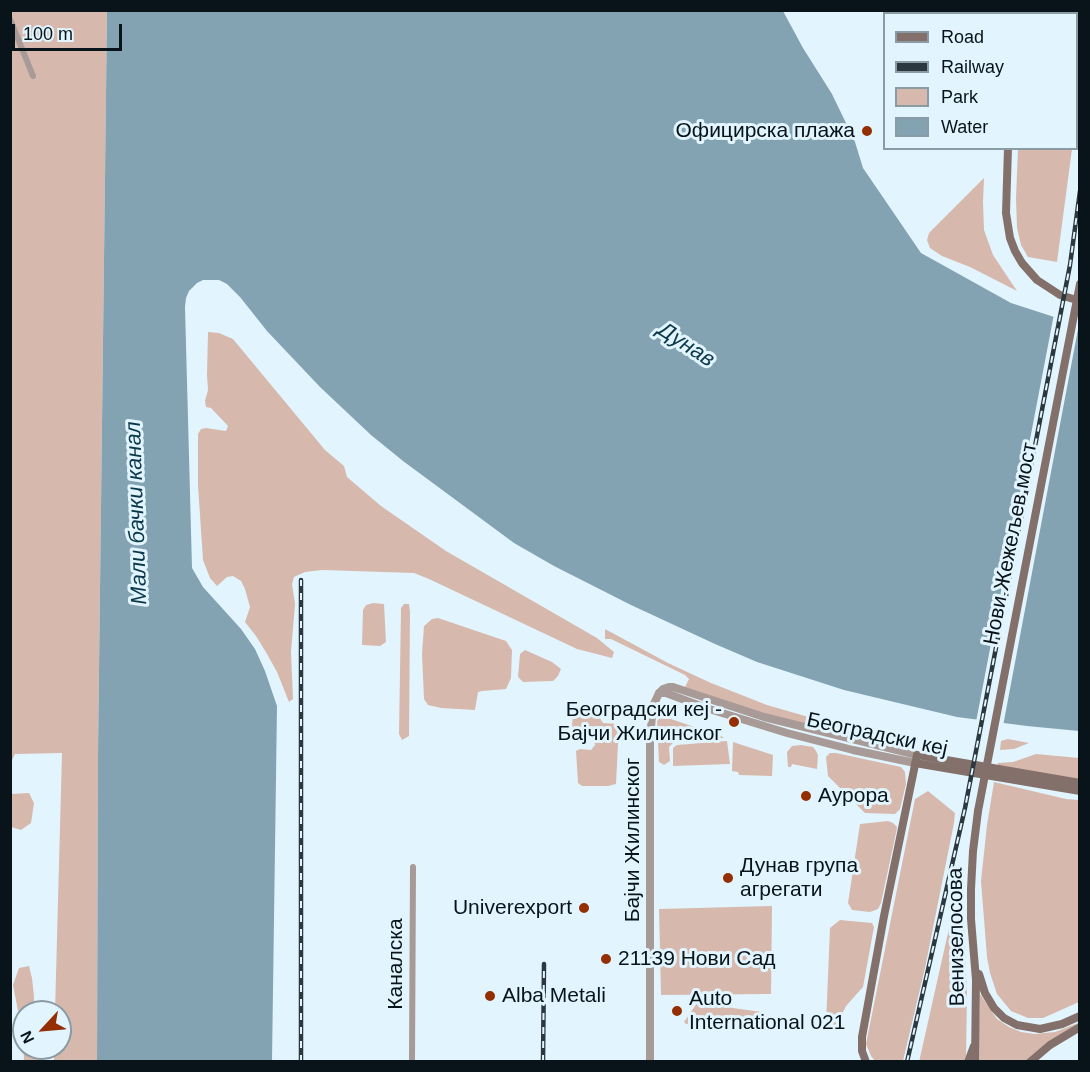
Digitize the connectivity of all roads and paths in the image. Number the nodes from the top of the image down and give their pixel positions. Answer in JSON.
{"nodes":[{"id":1,"x":10,"y":19,"type":"edge"},
{"id":2,"x":33,"y":76,"type":"dead end"},
{"id":3,"x":1008,"y":150,"type":"edge"},
{"id":4,"x":1080,"y":284,"type":"edge"},
{"id":5,"x":1080,"y":301,"type":"edge"},
{"id":6,"x":659,"y":693,"type":"joint"},
{"id":7,"x":916,"y":759,"type":"junction"},
{"id":8,"x":1080,"y":783,"type":"edge"},
{"id":9,"x":1080,"y":791,"type":"edge"},
{"id":10,"x":978,"y":811,"type":"joint"},
{"id":11,"x":413,"y":867,"type":"dead end"},
{"id":12,"x":974,"y":956,"type":"junction"},
{"id":13,"x":1080,"y":1016,"type":"edge"},
{"id":14,"x":1080,"y":1027,"type":"edge"},
{"id":15,"x":976,"y":1041,"type":"junction"},
{"id":16,"x":412,"y":1062,"type":"edge"},
{"id":17,"x":650,"y":1062,"type":"edge"},
{"id":18,"x":866,"y":1062,"type":"edge"},
{"id":19,"x":968,"y":1062,"type":"edge"},
{"id":20,"x":975,"y":1062,"type":"edge"},
{"id":21,"x":1030,"y":1062,"type":"edge"}],
"edges":[{"from":1,"to":2,"type":"street"},
{"from":3,"to":5,"type":"main road"},
{"from":4,"to":10,"type":"main road","name":"Нови Жежељев мост","bridge":true},
{"from":6,"to":7,"type":"street","name":"Београдски кеј"},
{"from":6,"to":17,"type":"street","name":"Бајчи Жилинског"},
{"from":7,"to":8,"type":"main road","name":"Београдски кеј"},
{"from":7,"to":9,"type":"main road","name":"Београдски кеј"},
{"from":7,"to":18,"type":"main road"},
{"from":10,"to":12,"type":"main road","name":"Венизелосова"},
{"from":11,"to":16,"type":"street","name":"Каналска"},
{"from":12,"to":13,"type":"main road"},
{"from":12,"to":15,"type":"main road","name":"Венизелосова"},
{"from":14,"to":21,"type":"main road"},
{"from":15,"to":19,"type":"main road"},
{"from":15,"to":20,"type":"main road","name":"Венизелосова"}]}
